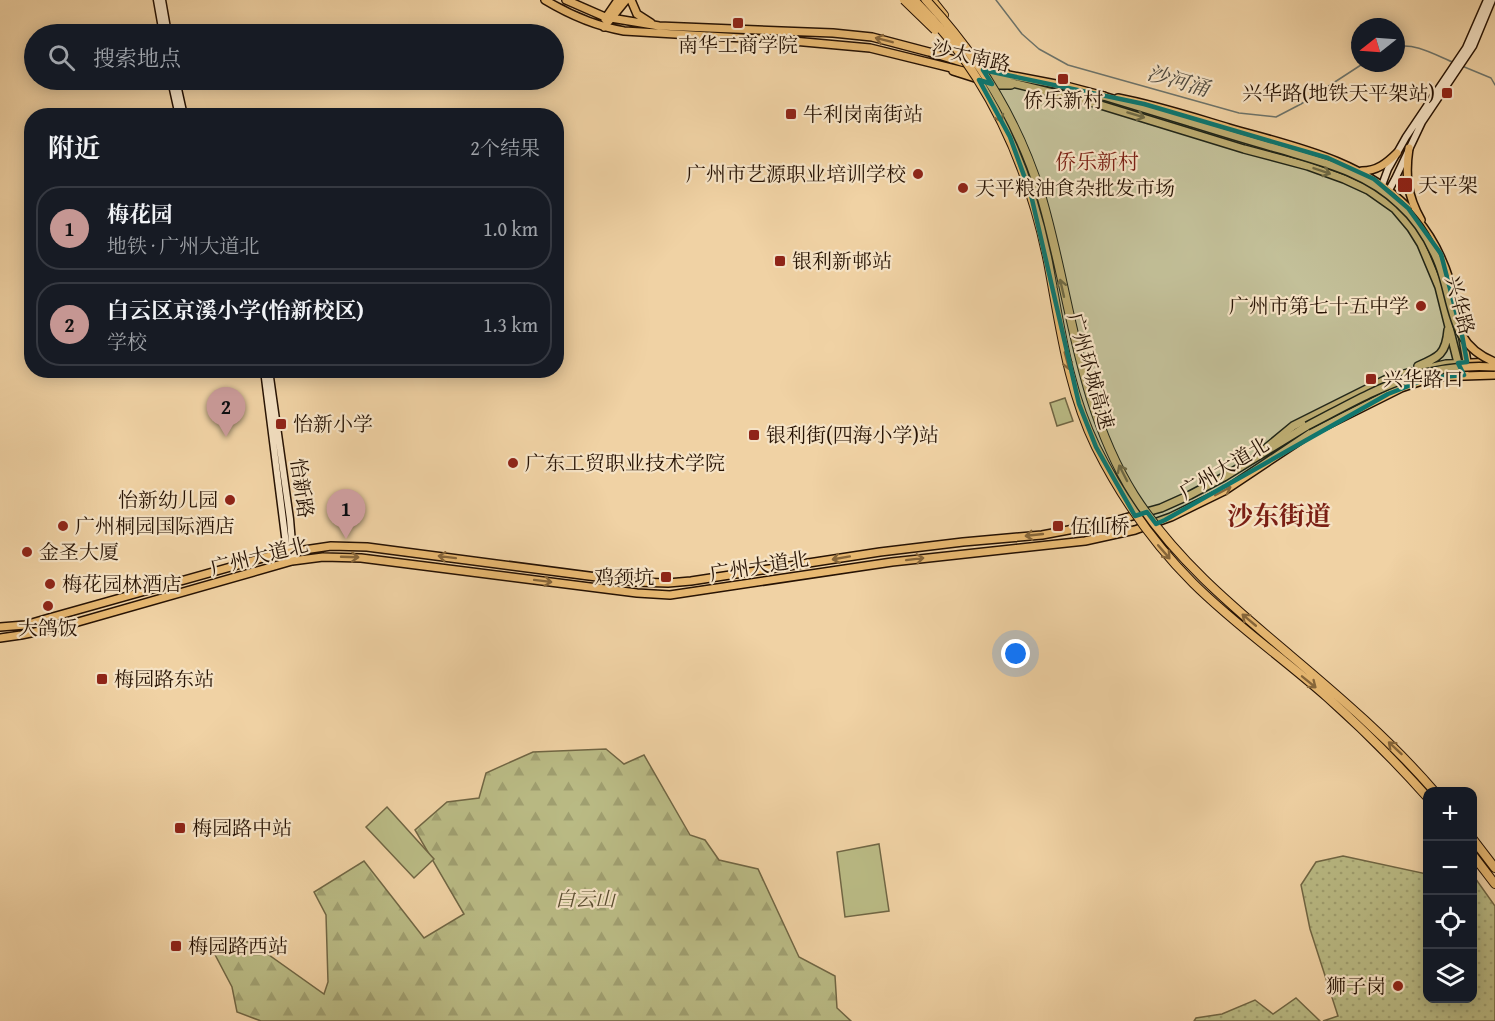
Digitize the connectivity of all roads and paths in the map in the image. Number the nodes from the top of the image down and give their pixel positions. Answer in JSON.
{"nodes":[{"id":1,"x":157,"y":0,"type":"edge"},
{"id":2,"x":162,"y":0,"type":"edge"},
{"id":3,"x":545,"y":0,"type":"edge"},
{"id":4,"x":566,"y":0,"type":"edge"},
{"id":5,"x":618,"y":0,"type":"edge"},
{"id":6,"x":626,"y":0,"type":"edge"},
{"id":7,"x":631,"y":0,"type":"edge"},
{"id":8,"x":904,"y":0,"type":"edge"},
{"id":9,"x":914,"y":0,"type":"edge"},
{"id":10,"x":926,"y":0,"type":"edge"},
{"id":11,"x":932,"y":0,"type":"edge"},
{"id":12,"x":1487,"y":0,"type":"edge"},
{"id":13,"x":1492,"y":0,"type":"edge"},
{"id":14,"x":608,"y":18,"type":"junction"},
{"id":15,"x":632,"y":23,"type":"junction"},
{"id":16,"x":163,"y":24,"type":"edge"},
{"id":17,"x":164,"y":24,"type":"edge"},
{"id":18,"x":659,"y":26,"type":"junction"},
{"id":19,"x":604,"y":27,"type":"junction"},
{"id":20,"x":631,"y":32,"type":"junction"},
{"id":21,"x":973,"y":55,"type":"junction"},
{"id":22,"x":1463,"y":58,"type":"junction"},
{"id":23,"x":975,"y":73,"type":"junction"},
{"id":24,"x":1452,"y":76,"type":"junction"},
{"id":25,"x":174,"y":90,"type":"edge"},
{"id":26,"x":178,"y":90,"type":"edge"},
{"id":27,"x":1100,"y":95,"type":"junction"},
{"id":28,"x":180,"y":108,"type":"edge"},
{"id":29,"x":181,"y":108,"type":"edge"},
{"id":30,"x":1409,"y":148,"type":"junction"},
{"id":31,"x":1397,"y":153,"type":"junction"},
{"id":32,"x":1360,"y":171,"type":"junction"},
{"id":33,"x":1385,"y":187,"type":"junction"},
{"id":34,"x":1380,"y":198,"type":"junction"},
{"id":35,"x":1426,"y":230,"type":"junction"},
{"id":36,"x":1449,"y":324,"type":"junction"},
{"id":37,"x":1462,"y":335,"type":"junction"},
{"id":38,"x":1467,"y":362,"type":"junction"},
{"id":39,"x":1458,"y":363,"type":"junction"},
{"id":40,"x":1495,"y":363,"type":"edge"},
{"id":41,"x":1401,"y":374,"type":"junction"},
{"id":42,"x":1464,"y":375,"type":"junction"},
{"id":43,"x":1495,"y":375,"type":"edge"},
{"id":44,"x":265,"y":378,"type":"edge"},
{"id":45,"x":270,"y":378,"type":"edge"},
{"id":46,"x":1247,"y":464,"type":"junction"},
{"id":47,"x":290,"y":551,"type":"junction"},
{"id":48,"x":292,"y":561,"type":"junction"},
{"id":49,"x":0,"y":627,"type":"edge"},
{"id":50,"x":0,"y":638,"type":"edge"},
{"id":51,"x":1431,"y":787,"type":"edge"},
{"id":52,"x":1423,"y":793,"type":"edge"},
{"id":53,"x":1475,"y":841,"type":"edge"},
{"id":54,"x":1477,"y":860,"type":"edge"},
{"id":55,"x":1495,"y":868,"type":"edge"},
{"id":56,"x":1495,"y":884,"type":"edge"}],
"edges":[{"from":1,"to":16,"type":"main road"},
{"from":2,"to":17,"type":"main road"},
{"from":3,"to":19,"type":"main road","name":"沙太南路"},
{"from":4,"to":14,"type":"main road","name":"沙太南路"},
{"from":5,"to":14,"type":"main road"},
{"from":6,"to":14,"type":"main road"},
{"from":7,"to":18,"type":"main road"},
{"from":8,"to":23,"type":"highway","bridge":true},
{"from":9,"to":23,"type":"highway","name":"广州环城高速","bridge":true},
{"from":10,"to":21,"type":"highway","name":"广州环城高速","bridge":true},
{"from":11,"to":21,"type":"highway","bridge":true},
{"from":12,"to":22,"type":"main road"},
{"from":13,"to":22,"type":"main road"},
{"from":14,"to":15,"type":"main road","name":"沙太南路"},
{"from":14,"to":19,"type":"main road"},
{"from":15,"to":18,"type":"main road","name":"沙太南路"},
{"from":15,"to":20,"type":"main road"},
{"from":27,"to":18,"type":"main road","name":"沙太南路","one_way":true},
{"from":19,"to":20,"type":"main road","name":"沙太南路"},
{"from":20,"to":34,"type":"main road","name":"沙太南路","one_way":true},
{"from":51,"to":21,"type":"highway","name":"广州环城高速","one_way":true,"bridge":true},
{"from":22,"to":24,"type":"main road"},
{"from":23,"to":52,"type":"highway","name":"广州环城高速","one_way":true,"bridge":true},
{"from":24,"to":30,"type":"main road"},
{"from":24,"to":31,"type":"main road"},
{"from":25,"to":28,"type":"main road"},
{"from":26,"to":29,"type":"main road"},
{"from":27,"to":32,"type":"main road","name":"沙太南路"},
{"from":27,"to":40,"type":"main road","bridge":true},
{"from":30,"to":33,"type":"main road"},
{"from":30,"to":35,"type":"main road"},
{"from":31,"to":32,"type":"main road"},
{"from":31,"to":33,"type":"main road"},
{"from":32,"to":33,"type":"main road","name":"沙太南路"},
{"from":33,"to":34,"type":"main road"},
{"from":33,"to":35,"type":"main road","name":"兴华路"},
{"from":34,"to":36,"type":"main road","name":"兴华路"},
{"from":35,"to":37,"type":"main road","name":"兴华路"},
{"from":36,"to":39,"type":"main road","name":"兴华路"},
{"from":36,"to":41,"type":"main road"},
{"from":37,"to":38,"type":"main road","name":"兴华路"},
{"from":37,"to":40,"type":"main road"},
{"from":38,"to":39,"type":"main road","name":"广州大道北"},
{"from":38,"to":40,"type":"main road","name":"广州大道北"},
{"from":38,"to":42,"type":"main road","name":"兴华路"},
{"from":39,"to":41,"type":"main road","name":"广州大道北"},
{"from":39,"to":42,"type":"main road","name":"兴华路"},
{"from":40,"to":46,"type":"main road","name":"广州大道北","bridge":true},
{"from":41,"to":46,"type":"main road","name":"广州大道北"},
{"from":42,"to":43,"type":"main road","name":"广州大道北"},
{"from":48,"to":42,"type":"main road","name":"广州大道北","one_way":true},
{"from":44,"to":47,"type":"main road","name":"怡新路"},
{"from":45,"to":47,"type":"main road","name":"怡新路"},
{"from":46,"to":47,"type":"main road","name":"广州大道北","one_way":true},
{"from":47,"to":48,"type":"main road","name":"怡新路"},
{"from":47,"to":49,"type":"main road","name":"广州大道北"},
{"from":48,"to":50,"type":"main road","name":"广州大道北"},
{"from":53,"to":55,"type":"highway"},
{"from":54,"to":56,"type":"highway"}]}
